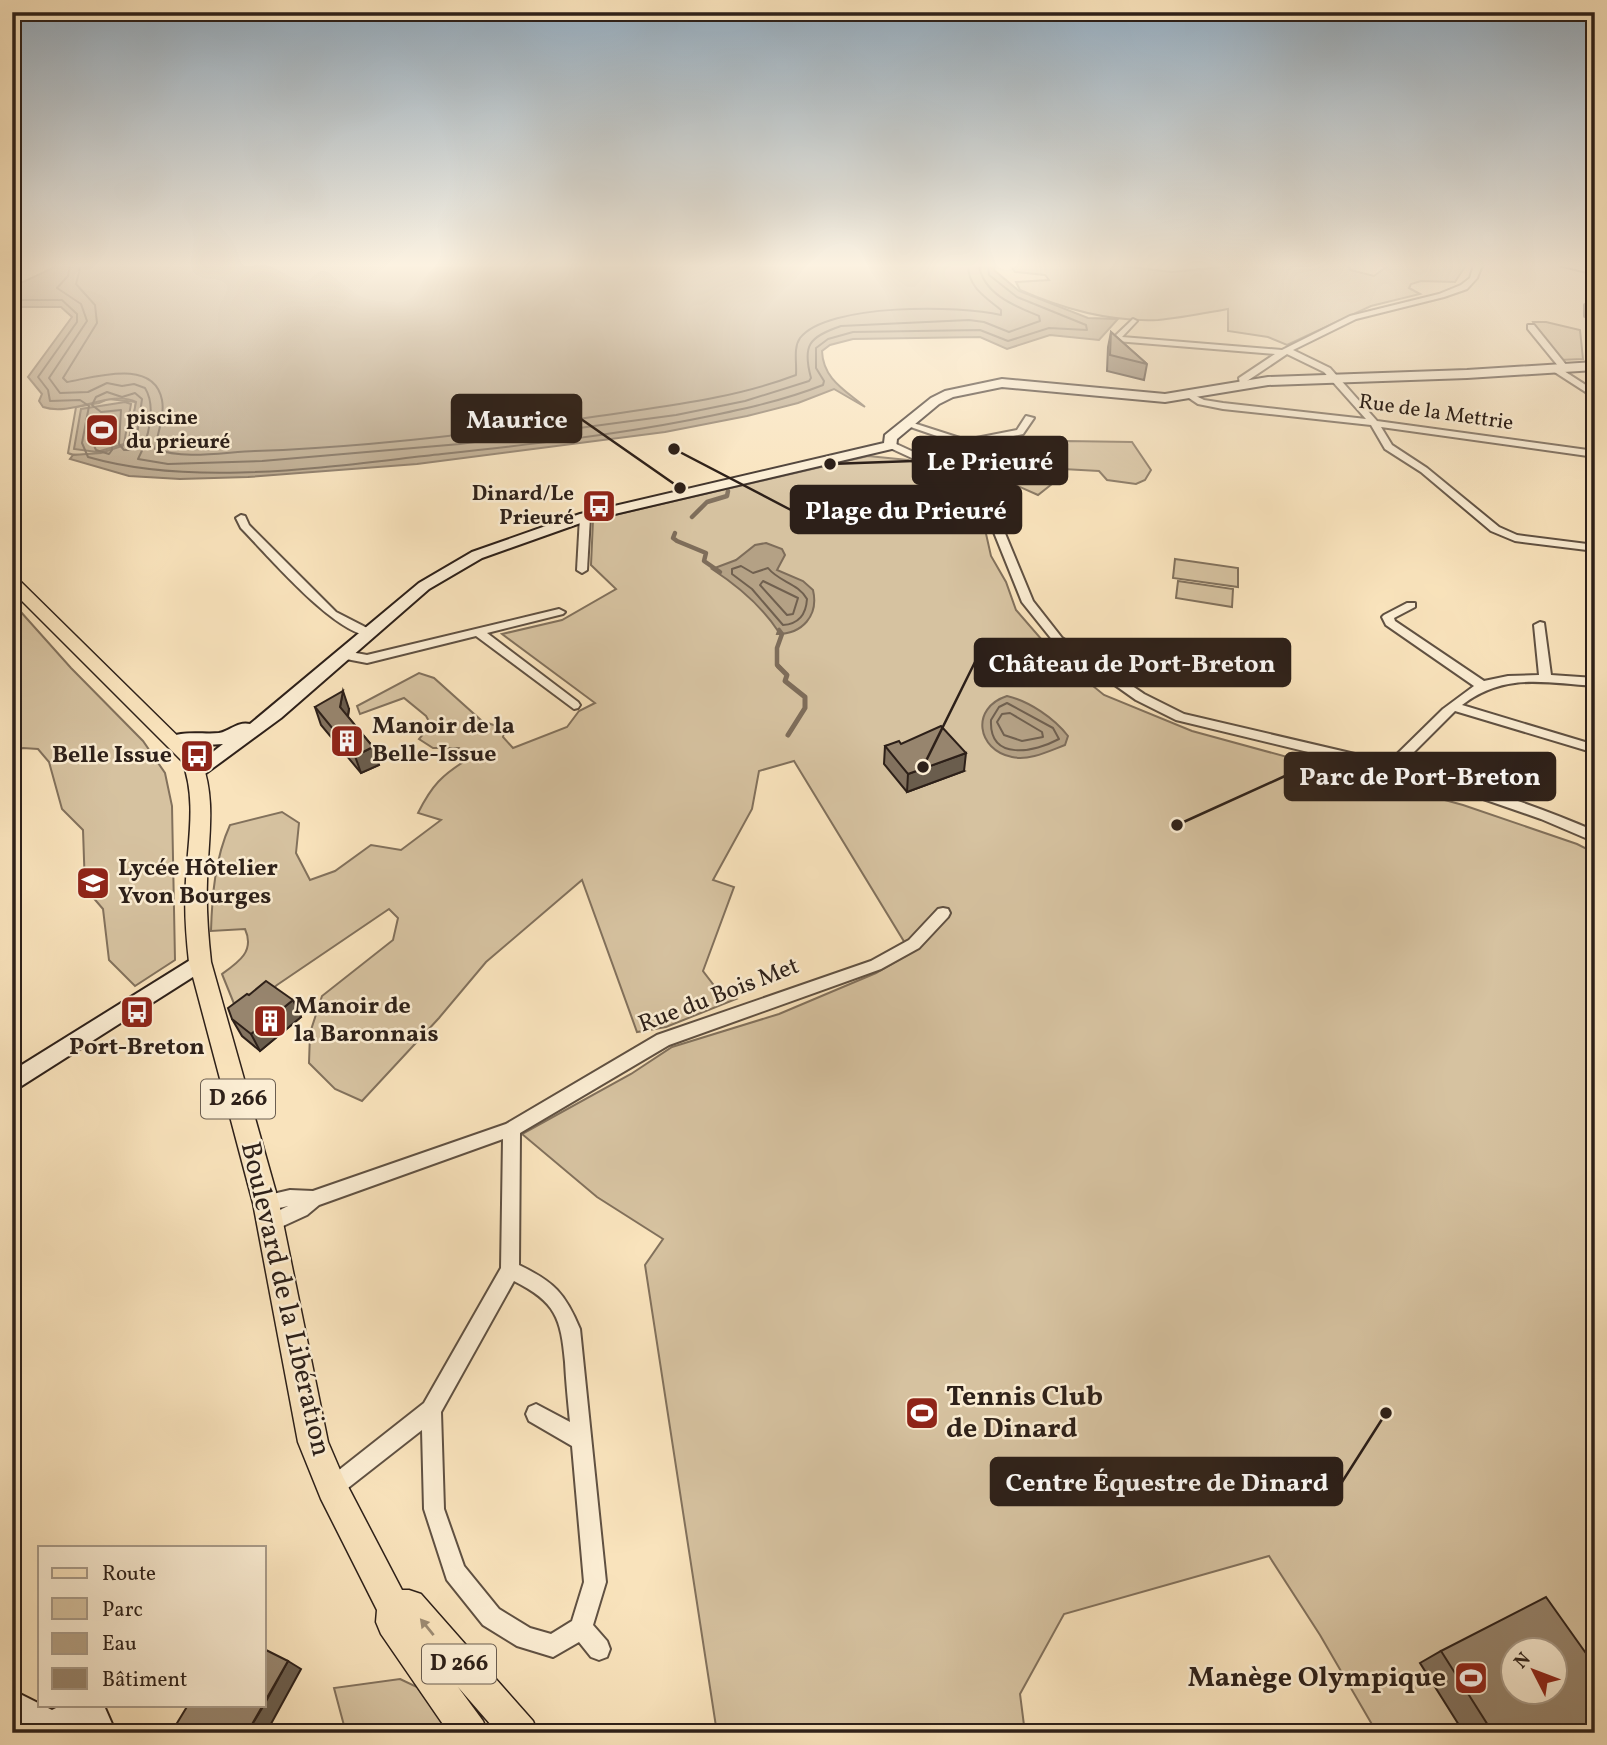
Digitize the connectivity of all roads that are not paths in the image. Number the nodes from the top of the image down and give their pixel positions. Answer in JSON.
{"nodes":[{"id":1,"x":1220,"y":346,"type":"edge"},
{"id":2,"x":1293,"y":346,"type":"edge"},
{"id":3,"x":1545,"y":346,"type":"edge"},
{"id":4,"x":1284,"y":351,"type":"junction"},
{"id":5,"x":1595,"y":366,"type":"edge"},
{"id":6,"x":1560,"y":368,"type":"junction"},
{"id":7,"x":1337,"y":379,"type":"junction"},
{"id":8,"x":1244,"y":385,"type":"junction"},
{"id":9,"x":1595,"y":395,"type":"edge"},
{"id":10,"x":1190,"y":396,"type":"junction"},
{"id":11,"x":1029,"y":418,"type":"dead end"},
{"id":12,"x":1374,"y":423,"type":"junction"},
{"id":13,"x":907,"y":425,"type":"junction"},
{"id":14,"x":891,"y":445,"type":"junction"},
{"id":15,"x":1595,"y":454,"type":"edge"},
{"id":16,"x":585,"y":517,"type":"junction"},
{"id":17,"x":241,"y":518,"type":"dead end"},
{"id":18,"x":1595,"y":548,"type":"edge"},
{"id":19,"x":582,"y":570,"type":"dead end"},
{"id":20,"x":12,"y":582,"type":"edge"},
{"id":21,"x":1411,"y":605,"type":"dead end"},
{"id":22,"x":559,"y":612,"type":"dead end"},
{"id":23,"x":1540,"y":625,"type":"dead end"},
{"id":24,"x":478,"y":632,"type":"junction"},
{"id":25,"x":369,"y":633,"type":"junction"},
{"id":26,"x":345,"y":655,"type":"junction"},
{"id":27,"x":1546,"y":680,"type":"junction"},
{"id":28,"x":313,"y":682,"type":"junction"},
{"id":29,"x":1595,"y":682,"type":"edge"},
{"id":30,"x":1483,"y":685,"type":"junction"},
{"id":31,"x":574,"y":705,"type":"dead end"},
{"id":32,"x":1454,"y":707,"type":"junction"},
{"id":33,"x":174,"y":741,"type":"junction"},
{"id":34,"x":1595,"y":748,"type":"edge"},
{"id":35,"x":1391,"y":768,"type":"junction"},
{"id":36,"x":196,"y":772,"type":"junction"},
{"id":37,"x":1595,"y":837,"type":"edge"},
{"id":38,"x":943,"y":913,"type":"dead end"},
{"id":39,"x":200,"y":962,"type":"junction"},
{"id":40,"x":12,"y":1083,"type":"edge"},
{"id":41,"x":512,"y":1129,"type":"junction"},
{"id":42,"x":268,"y":1214,"type":"junction"},
{"id":43,"x":510,"y":1270,"type":"junction"},
{"id":44,"x":431,"y":1410,"type":"junction"},
{"id":45,"x":536,"y":1414,"type":"dead end"},
{"id":46,"x":580,"y":1439,"type":"junction"},
{"id":47,"x":331,"y":1488,"type":"junction"},
{"id":48,"x":394,"y":1608,"type":"junction"},
{"id":49,"x":581,"y":1628,"type":"junction"},
{"id":50,"x":599,"y":1649,"type":"dead end"},
{"id":51,"x":12,"y":1706,"type":"edge"},
{"id":52,"x":53,"y":1731,"type":"edge"},
{"id":53,"x":100,"y":1733,"type":"edge"},
{"id":54,"x":471,"y":1733,"type":"edge"},
{"id":55,"x":521,"y":1733,"type":"edge"}],
"edges":[{"from":1,"to":4,"type":"street"},
{"from":2,"to":4,"type":"street"},
{"from":3,"to":6,"type":"street"},
{"from":4,"to":7,"type":"street"},
{"from":4,"to":8,"type":"street"},
{"from":5,"to":6,"type":"main road"},
{"from":6,"to":7,"type":"main road"},
{"from":6,"to":9,"type":"street"},
{"from":7,"to":8,"type":"main road"},
{"from":7,"to":12,"type":"street"},
{"from":8,"to":10,"type":"main road"},
{"from":10,"to":12,"type":"street","name":"Rue de la Mettrie"},
{"from":10,"to":13,"type":"main road"},
{"from":11,"to":13,"type":"street"},
{"from":12,"to":15,"type":"street","name":"Rue de la Mettrie"},
{"from":12,"to":18,"type":"street"},
{"from":13,"to":14,"type":"main road"},
{"from":14,"to":16,"type":"main road"},
{"from":14,"to":35,"type":"street"},
{"from":16,"to":19,"type":"street"},
{"from":16,"to":25,"type":"main road"},
{"from":17,"to":25,"type":"street"},
{"from":20,"to":33,"type":"main road"},
{"from":21,"to":30,"type":"street"},
{"from":22,"to":24,"type":"street"},
{"from":23,"to":27,"type":"street"},
{"from":24,"to":26,"type":"street"},
{"from":24,"to":31,"type":"street"},
{"from":25,"to":26,"type":"main road"},
{"from":26,"to":28,"type":"main road"},
{"from":27,"to":29,"type":"street"},
{"from":27,"to":30,"type":"street"},
{"from":28,"to":33,"type":"main road"},
{"from":28,"to":36,"type":"main road"},
{"from":30,"to":32,"type":"street"},
{"from":32,"to":34,"type":"street"},
{"from":32,"to":35,"type":"street"},
{"from":33,"to":36,"type":"main road"},
{"from":35,"to":37,"type":"street"},
{"from":36,"to":39,"type":"main road","name":"Boulevard de la Libération","number":"D 266"},
{"from":38,"to":41,"type":"street","name":"Rue du Bois Met"},
{"from":39,"to":40,"type":"main road"},
{"from":39,"to":42,"type":"main road","name":"Boulevard de la Libération","number":"D 266"},
{"from":41,"to":42,"type":"street","name":"Rue du Bois Met"},
{"from":41,"to":43,"type":"street"},
{"from":42,"to":47,"type":"main road","name":"Boulevard de la Libération","number":"D 266"},
{"from":43,"to":44,"type":"street"},
{"from":43,"to":46,"type":"street"},
{"from":44,"to":47,"type":"street"},
{"from":44,"to":49,"type":"street"},
{"from":45,"to":46,"type":"street"},
{"from":46,"to":49,"type":"street"},
{"from":47,"to":48,"type":"main road","name":"Boulevard de la Libération","number":"D 266"},
{"from":48,"to":54,"type":"main road","name":"Boulevard de la Libération","number":"D 266"},
{"from":55,"to":48,"type":"main road","number":"D 266","one_way":true},
{"from":49,"to":50,"type":"street"},
{"from":51,"to":52,"type":"main road"},
{"from":52,"to":53,"type":"main road"}]}
